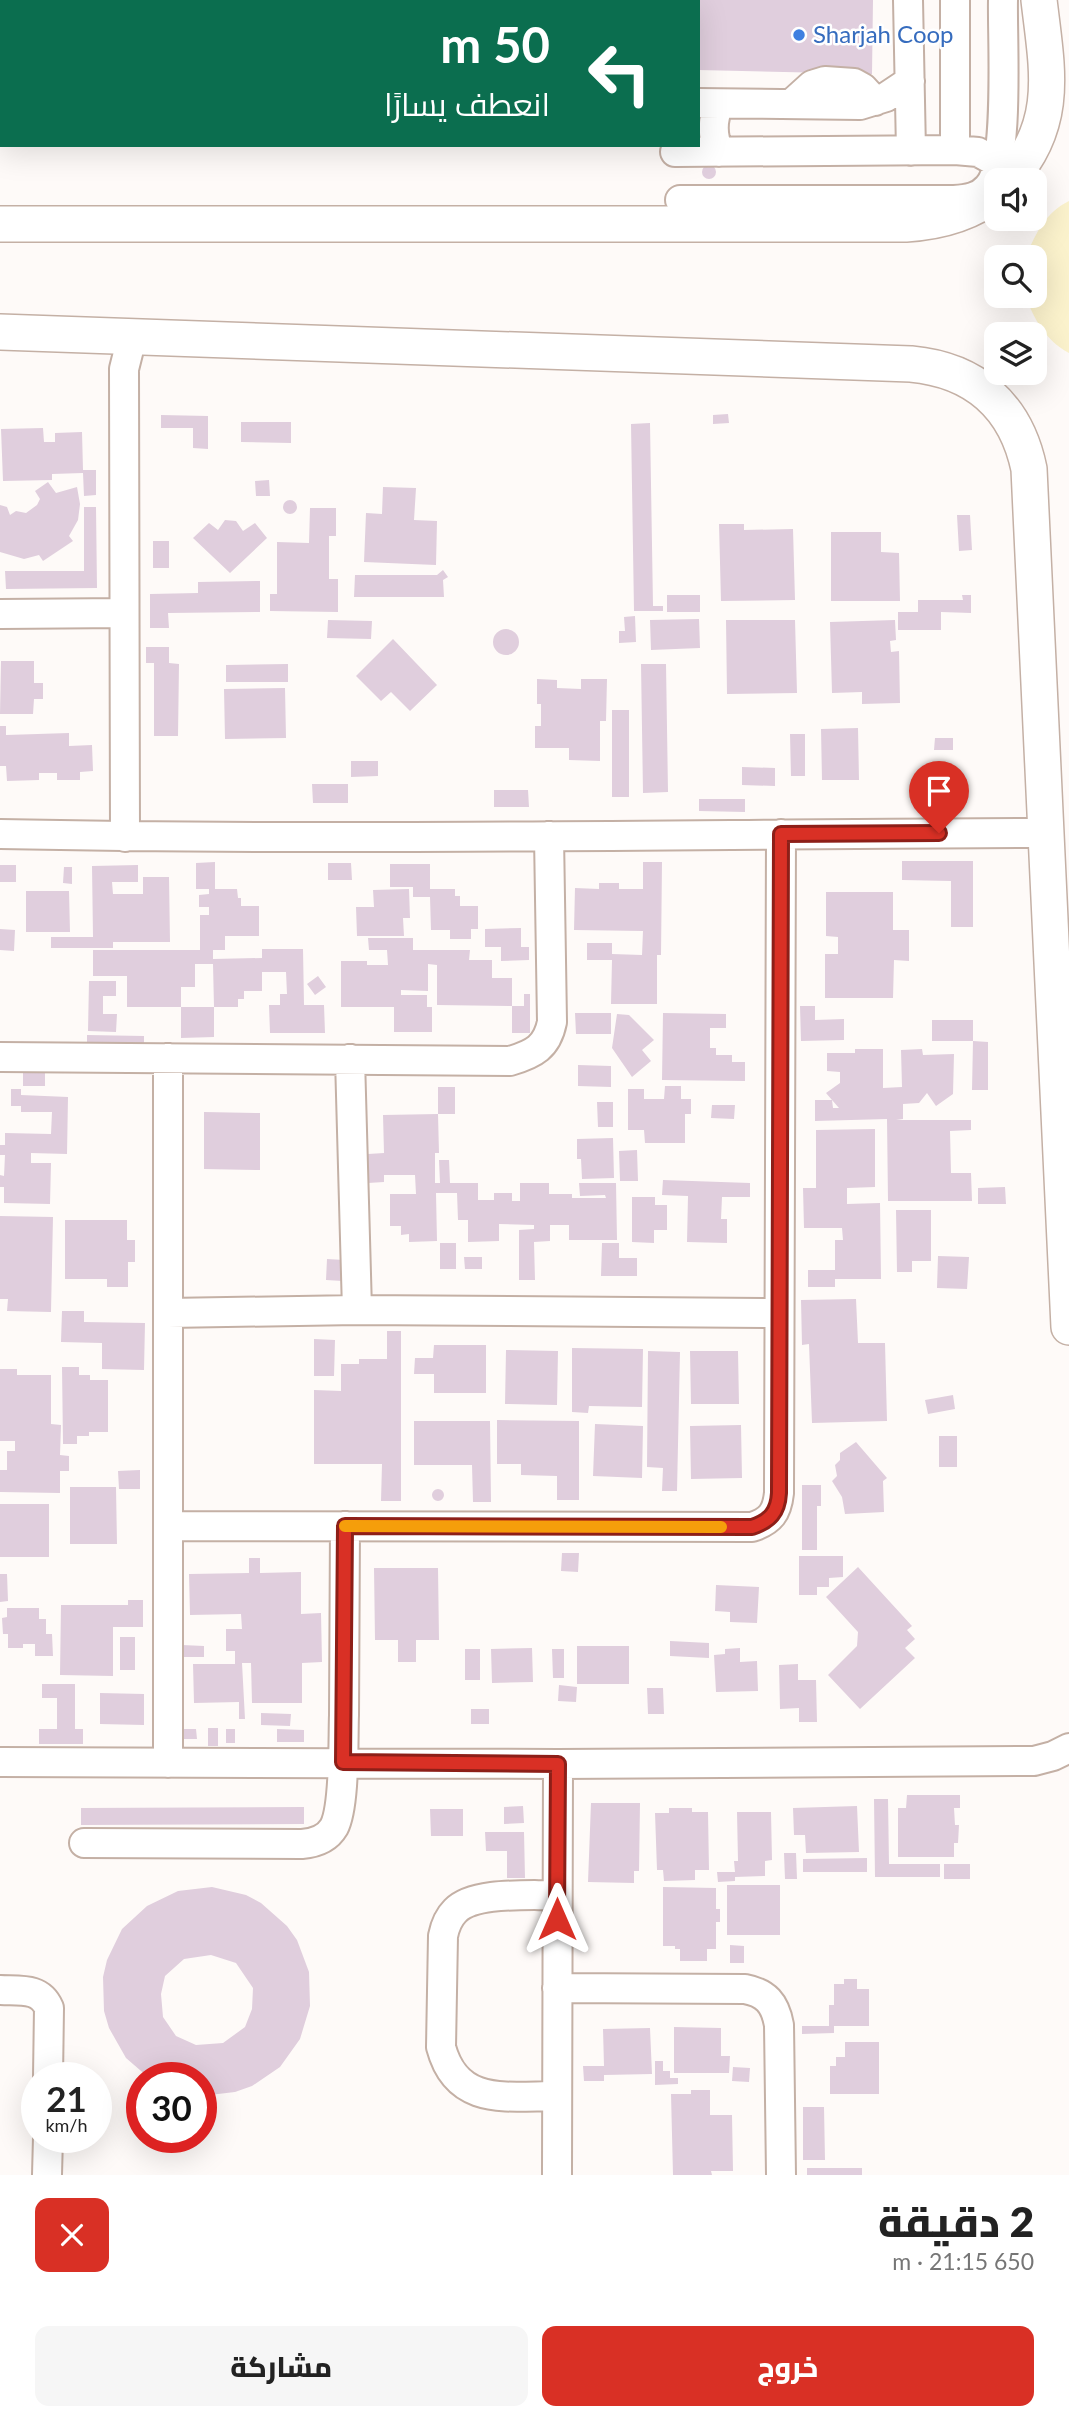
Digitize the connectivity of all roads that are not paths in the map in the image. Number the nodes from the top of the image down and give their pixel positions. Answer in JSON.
{"nodes":[{"id":1,"x":908,"y":0,"type":"edge"},
{"id":2,"x":955,"y":0,"type":"edge"},
{"id":3,"x":1003,"y":0,"type":"edge"},
{"id":4,"x":1039,"y":0,"type":"edge"},
{"id":5,"x":910,"y":81,"type":"junction"},
{"id":6,"x":709,"y":104,"type":"edge"},
{"id":7,"x":956,"y":144,"type":"junction"},
{"id":8,"x":675,"y":149,"type":"edge"},
{"id":9,"x":911,"y":151,"type":"junction"},
{"id":10,"x":719,"y":152,"type":"junction"},
{"id":11,"x":1001,"y":168,"type":"edge"},
{"id":12,"x":984,"y":187,"type":"edge"},
{"id":13,"x":680,"y":212,"type":"junction"},
{"id":14,"x":2,"y":221,"type":"edge"},
{"id":15,"x":0,"y":332,"type":"edge"},
{"id":16,"x":124,"y":347,"type":"junction"},
{"id":17,"x":124,"y":613,"type":"junction"},
{"id":18,"x":0,"y":614,"type":"edge"},
{"id":19,"x":1045,"y":833,"type":"junction"},
{"id":20,"x":0,"y":834,"type":"edge"},
{"id":21,"x":781,"y":834,"type":"junction"},
{"id":22,"x":549,"y":836,"type":"junction"},
{"id":23,"x":125,"y":837,"type":"junction"},
{"id":24,"x":0,"y":1057,"type":"edge"},
{"id":25,"x":168,"y":1058,"type":"junction"},
{"id":26,"x":350,"y":1059,"type":"junction"},
{"id":27,"x":357,"y":1310,"type":"junction"},
{"id":28,"x":168,"y":1313,"type":"junction"},
{"id":29,"x":779,"y":1313,"type":"junction"},
{"id":30,"x":1069,"y":1327,"type":"edge"},
{"id":31,"x":168,"y":1526,"type":"junction"},
{"id":32,"x":345,"y":1526,"type":"junction"},
{"id":33,"x":1069,"y":1748,"type":"edge"},
{"id":34,"x":1034,"y":1760,"type":"junction"},
{"id":35,"x":0,"y":1762,"type":"edge"},
{"id":36,"x":343,"y":1762,"type":"junction"},
{"id":37,"x":168,"y":1763,"type":"junction"},
{"id":38,"x":558,"y":1764,"type":"junction"},
{"id":39,"x":1069,"y":1773,"type":"edge"},
{"id":40,"x":84,"y":1843,"type":"dead end"},
{"id":41,"x":557,"y":1895,"type":"junction"},
{"id":42,"x":557,"y":1989,"type":"junction"},
{"id":43,"x":0,"y":1990,"type":"edge"},
{"id":44,"x":48,"y":2062,"type":"edge"},
{"id":45,"x":557,"y":2096,"type":"junction"},
{"id":46,"x":48,"y":2153,"type":"edge"},
{"id":47,"x":47,"y":2175,"type":"edge"},
{"id":48,"x":557,"y":2175,"type":"edge"},
{"id":49,"x":781,"y":2175,"type":"edge"}],
"edges":[{"from":1,"to":5,"type":"street"},
{"from":2,"to":7,"type":"street"},
{"from":3,"to":11,"type":"street"},
{"from":4,"to":11,"type":"main road"},
{"from":5,"to":6,"type":"street"},
{"from":5,"to":9,"type":"street"},
{"from":6,"to":10,"type":"street"},
{"from":7,"to":9,"type":"street"},
{"from":7,"to":11,"type":"street"},
{"from":8,"to":10,"type":"street"},
{"from":8,"to":13,"type":"street"},
{"from":9,"to":10,"type":"street"},
{"from":12,"to":13,"type":"main road"},
{"from":13,"to":14,"type":"main road"},
{"from":15,"to":16,"type":"main road"},
{"from":16,"to":17,"type":"street"},
{"from":16,"to":19,"type":"main road"},
{"from":17,"to":18,"type":"street"},
{"from":17,"to":23,"type":"street"},
{"from":19,"to":21,"type":"street"},
{"from":19,"to":30,"type":"main road"},
{"from":20,"to":23,"type":"street"},
{"from":21,"to":22,"type":"street"},
{"from":21,"to":29,"type":"street"},
{"from":22,"to":23,"type":"street"},
{"from":22,"to":26,"type":"street"},
{"from":24,"to":25,"type":"street"},
{"from":25,"to":26,"type":"street"},
{"from":25,"to":28,"type":"street"},
{"from":26,"to":27,"type":"street"},
{"from":27,"to":28,"type":"street"},
{"from":27,"to":29,"type":"street"},
{"from":28,"to":31,"type":"street"},
{"from":29,"to":32,"type":"street"},
{"from":31,"to":32,"type":"street"},
{"from":31,"to":37,"type":"street"},
{"from":32,"to":36,"type":"street"},
{"from":33,"to":34,"type":"street"},
{"from":34,"to":38,"type":"street"},
{"from":34,"to":39,"type":"street"},
{"from":35,"to":37,"type":"street"},
{"from":36,"to":37,"type":"street"},
{"from":36,"to":38,"type":"street"},
{"from":36,"to":40,"type":"street"},
{"from":38,"to":41,"type":"street"},
{"from":41,"to":42,"type":"street"},
{"from":41,"to":45,"type":"street"},
{"from":42,"to":45,"type":"street"},
{"from":42,"to":49,"type":"street"},
{"from":43,"to":44,"type":"street"},
{"from":45,"to":48,"type":"street"},
{"from":46,"to":47,"type":"street"}]}
